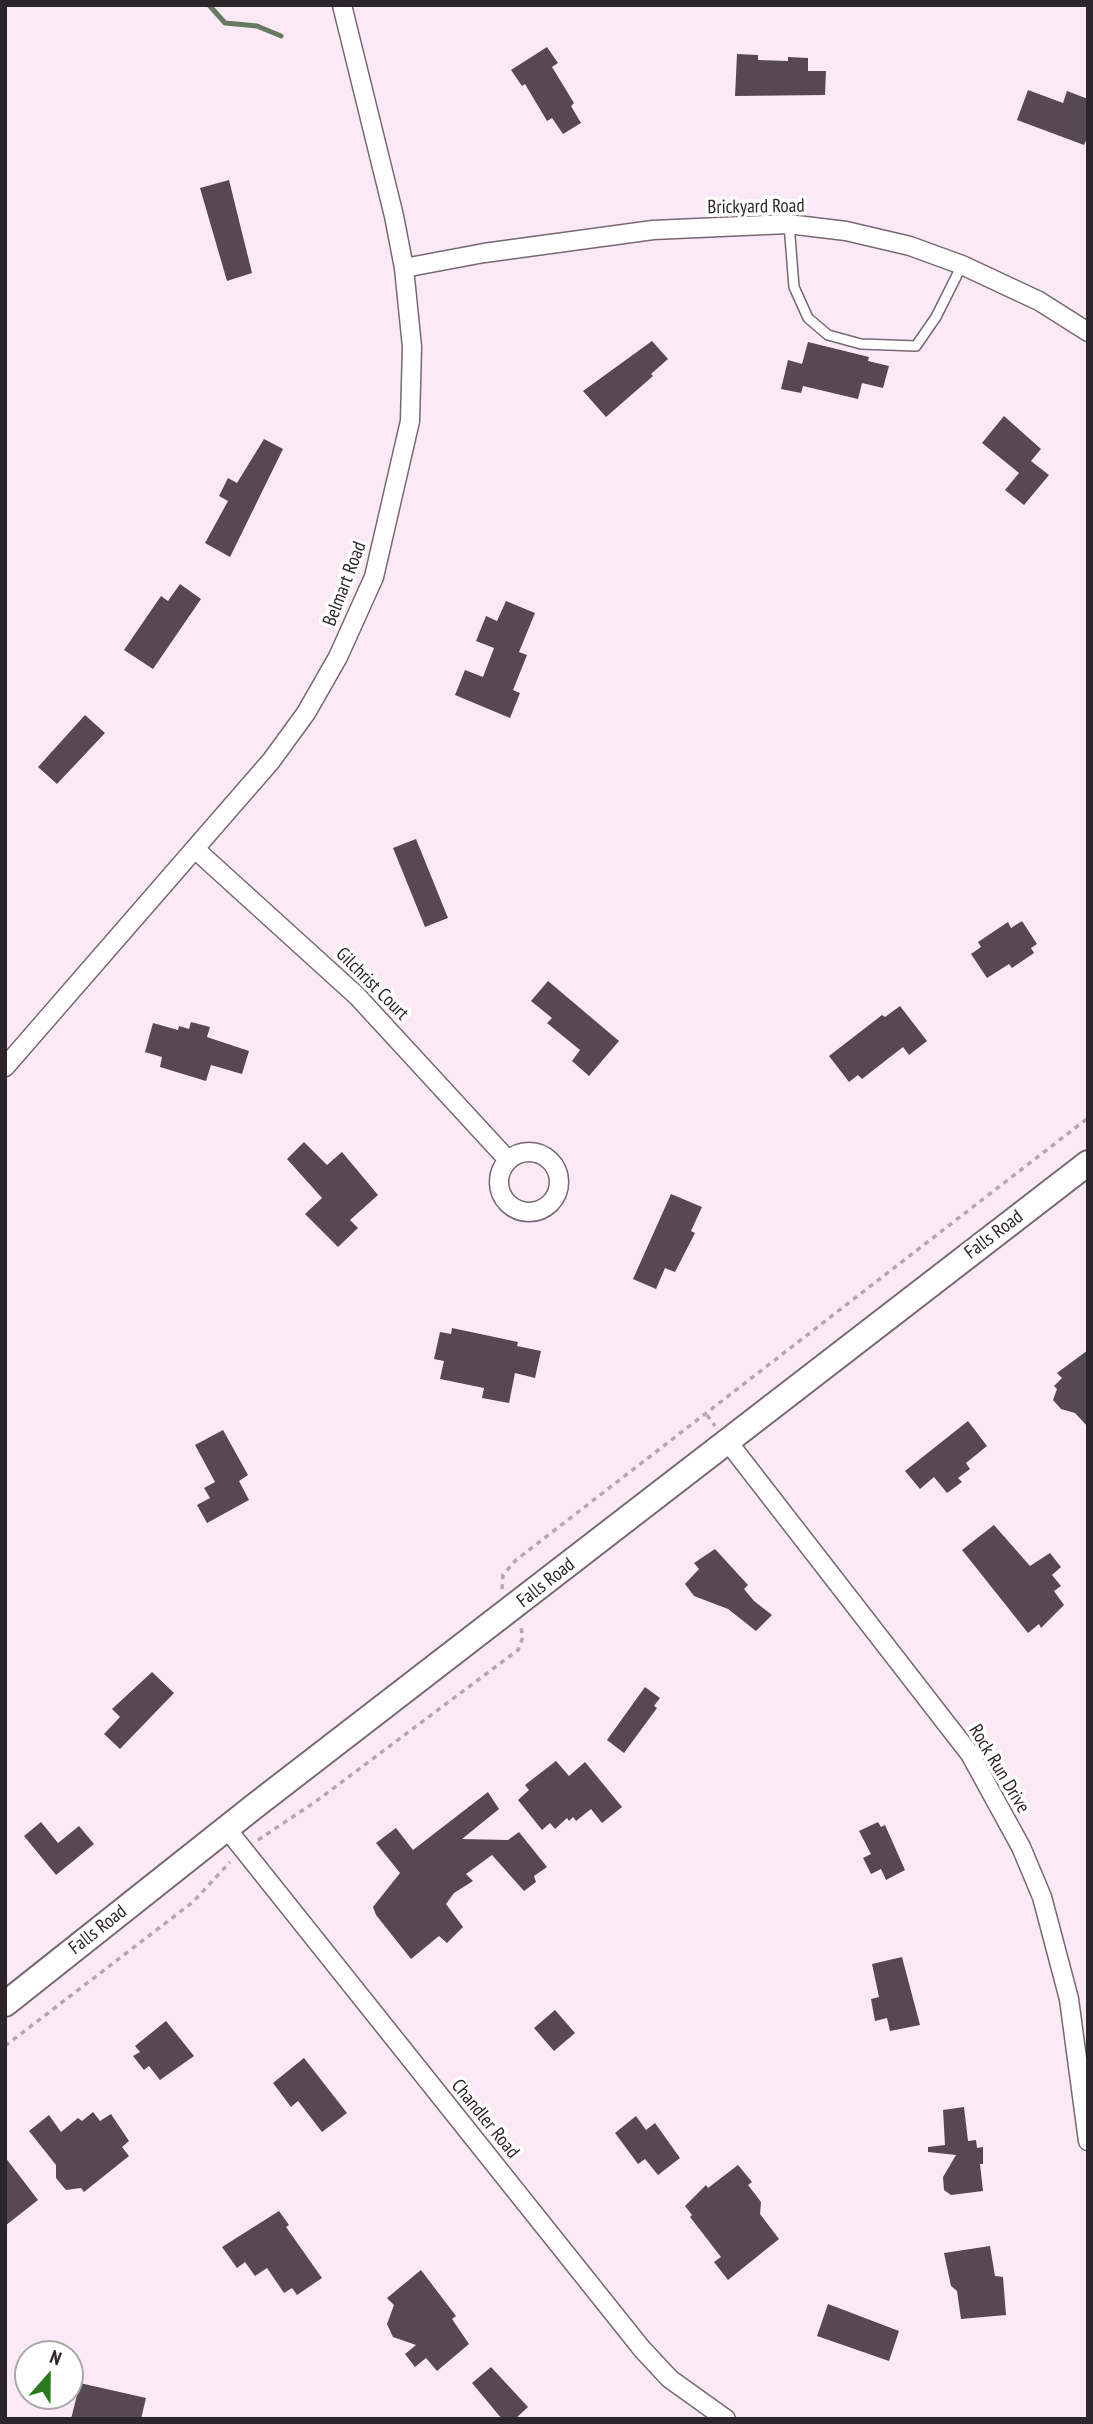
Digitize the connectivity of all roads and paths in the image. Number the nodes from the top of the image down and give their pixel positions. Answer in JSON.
{"nodes":[{"id":1,"x":342,"y":5,"type":"edge"},
{"id":2,"x":789,"y":224,"type":"junction"},
{"id":3,"x":962,"y":265,"type":"junction"},
{"id":4,"x":404,"y":268,"type":"junction"},
{"id":5,"x":1088,"y":332,"type":"edge"},
{"id":6,"x":195,"y":849,"type":"junction"},
{"id":7,"x":5,"y":1067,"type":"edge"},
{"id":8,"x":508,"y":1160,"type":"dead end"},
{"id":9,"x":1088,"y":1163,"type":"edge"},
{"id":10,"x":727,"y":1442,"type":"junction"},
{"id":11,"x":227,"y":1829,"type":"junction"},
{"id":12,"x":1088,"y":1996,"type":"edge"},
{"id":13,"x":1069,"y":1999,"type":"junction"},
{"id":14,"x":5,"y":2004,"type":"edge"},
{"id":15,"x":1088,"y":2141,"type":"edge"},
{"id":16,"x":726,"y":2419,"type":"edge"}],
"edges":[{"from":1,"to":4,"type":"street","name":"Belmart Road"},
{"from":2,"to":3,"type":"street","name":"Brickyard Road"},
{"from":2,"to":3,"type":"lane"},
{"from":2,"to":4,"type":"street","name":"Brickyard Road"},
{"from":3,"to":5,"type":"street","name":"Brickyard Road"},
{"from":4,"to":6,"type":"street","name":"Belmart Road"},
{"from":6,"to":7,"type":"street","name":"Belmart Road"},
{"from":6,"to":8,"type":"street","name":"Gilchrist Court"},
{"from":9,"to":10,"type":"main road","name":"Falls Road"},
{"from":10,"to":11,"type":"main road","name":"Falls Road"},
{"from":10,"to":13,"type":"street","name":"Rock Run Drive"},
{"from":11,"to":14,"type":"main road","name":"Falls Road"},
{"from":11,"to":16,"type":"street","name":"Chandler Road"},
{"from":12,"to":13,"type":"street"},
{"from":13,"to":15,"type":"street","name":"Rock Run Drive"}]}
